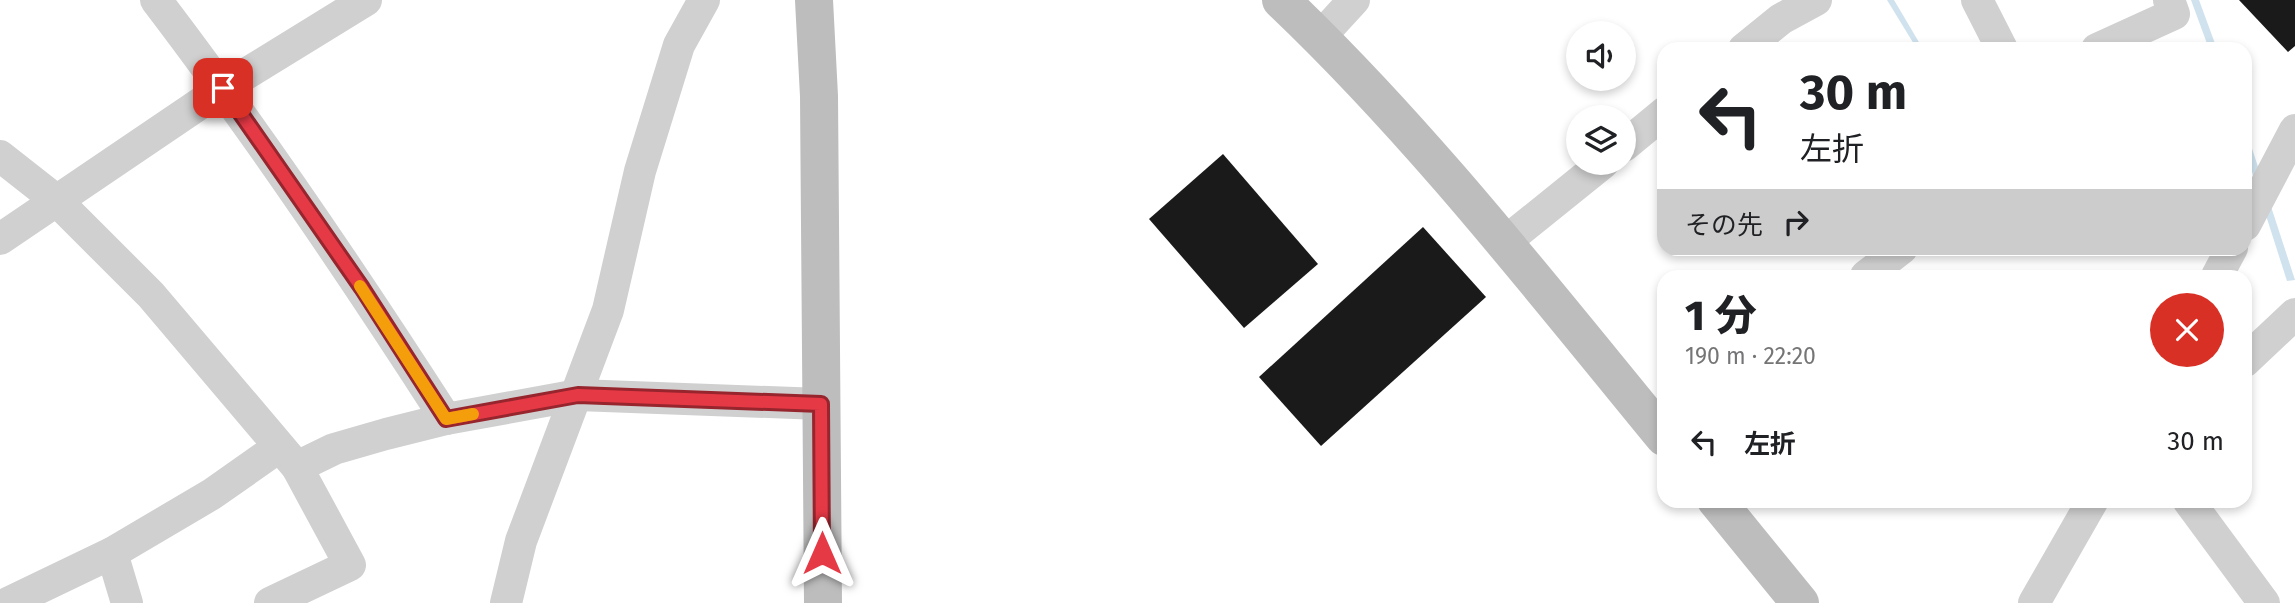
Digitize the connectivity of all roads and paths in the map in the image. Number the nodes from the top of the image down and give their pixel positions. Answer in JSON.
{"nodes":[{"id":1,"x":156,"y":0,"type":"edge"},
{"id":2,"x":366,"y":0,"type":"edge"},
{"id":3,"x":704,"y":0,"type":"edge"},
{"id":4,"x":814,"y":0,"type":"edge"},
{"id":5,"x":1281,"y":0,"type":"edge"},
{"id":6,"x":1354,"y":0,"type":"edge"},
{"id":7,"x":1816,"y":0,"type":"edge"},
{"id":8,"x":1977,"y":0,"type":"edge"},
{"id":9,"x":2169,"y":0,"type":"edge"},
{"id":10,"x":1320,"y":37,"type":"junction"},
{"id":11,"x":1753,"y":42,"type":"edge"},
{"id":12,"x":1998,"y":42,"type":"edge"},
{"id":13,"x":2113,"y":42,"type":"edge"},
{"id":14,"x":223,"y":88,"type":"junction"},
{"id":15,"x":1657,"y":119,"type":"edge"},
{"id":16,"x":2295,"y":130,"type":"edge"},
{"id":17,"x":1636,"y":136,"type":"edge"},
{"id":18,"x":0,"y":156,"type":"edge"},
{"id":19,"x":1588,"y":175,"type":"edge"},
{"id":20,"x":56,"y":200,"type":"junction"},
{"id":21,"x":2252,"y":212,"type":"edge"},
{"id":22,"x":0,"y":239,"type":"edge"},
{"id":23,"x":1505,"y":242,"type":"junction"},
{"id":24,"x":1892,"y":256,"type":"edge"},
{"id":25,"x":1874,"y":270,"type":"edge"},
{"id":26,"x":2295,"y":314,"type":"edge"},
{"id":27,"x":2252,"y":354,"type":"edge"},
{"id":28,"x":578,"y":395,"type":"junction"},
{"id":29,"x":821,"y":404,"type":"junction"},
{"id":30,"x":446,"y":419,"type":"junction"},
{"id":31,"x":1657,"y":427,"type":"edge"},
{"id":32,"x":288,"y":457,"type":"junction"},
{"id":33,"x":1723,"y":508,"type":"edge"},
{"id":34,"x":2089,"y":508,"type":"edge"},
{"id":35,"x":2194,"y":508,"type":"edge"},
{"id":36,"x":113,"y":553,"type":"junction"},
{"id":37,"x":2044,"y":597,"type":"edge"},
{"id":38,"x":8,"y":603,"type":"edge"},
{"id":39,"x":127,"y":603,"type":"edge"},
{"id":40,"x":270,"y":603,"type":"edge"},
{"id":41,"x":506,"y":603,"type":"edge"},
{"id":42,"x":822,"y":603,"type":"edge"},
{"id":43,"x":1800,"y":603,"type":"edge"},
{"id":44,"x":2264,"y":603,"type":"edge"}],
"edges":[{"from":1,"to":14,"type":"street"},
{"from":2,"to":14,"type":"street"},
{"from":3,"to":28,"type":"street"},
{"from":4,"to":29,"type":"street"},
{"from":5,"to":10,"type":"street"},
{"from":6,"to":10,"type":"street"},
{"from":7,"to":11,"type":"street"},
{"from":8,"to":12,"type":"street"},
{"from":9,"to":13,"type":"street"},
{"from":10,"to":23,"type":"street"},
{"from":14,"to":20,"type":"street"},
{"from":14,"to":30,"type":"street"},
{"from":15,"to":17,"type":"street"},
{"from":16,"to":21,"type":"street"},
{"from":18,"to":20,"type":"street"},
{"from":19,"to":23,"type":"street"},
{"from":20,"to":22,"type":"street"},
{"from":20,"to":32,"type":"street"},
{"from":23,"to":31,"type":"street"},
{"from":24,"to":25,"type":"street"},
{"from":26,"to":27,"type":"street"},
{"from":28,"to":29,"type":"street"},
{"from":28,"to":30,"type":"street"},
{"from":28,"to":41,"type":"street"},
{"from":29,"to":42,"type":"street"},
{"from":30,"to":32,"type":"street"},
{"from":32,"to":36,"type":"street"},
{"from":32,"to":40,"type":"street"},
{"from":33,"to":43,"type":"street"},
{"from":34,"to":37,"type":"street"},
{"from":35,"to":44,"type":"street"},
{"from":36,"to":38,"type":"street"},
{"from":36,"to":39,"type":"street"}]}
